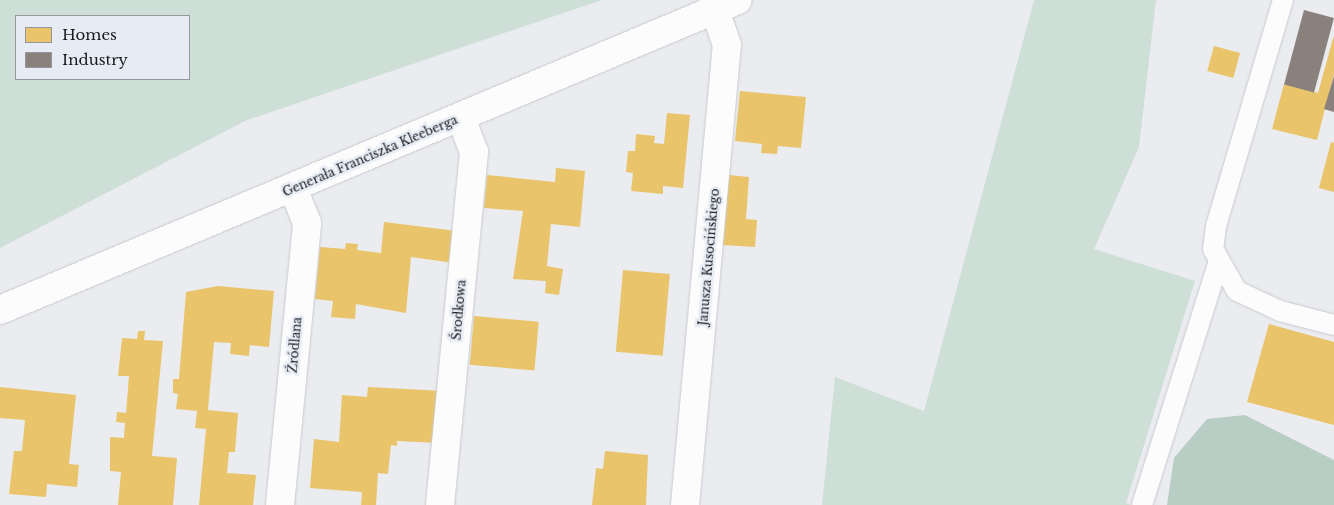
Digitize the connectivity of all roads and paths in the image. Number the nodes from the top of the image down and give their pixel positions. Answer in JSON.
{"nodes":[{"id":1,"x":1283,"y":0,"type":"edge"},
{"id":2,"x":726,"y":6,"type":"edge"},
{"id":3,"x":461,"y":118,"type":"junction"},
{"id":4,"x":293,"y":188,"type":"junction"},
{"id":5,"x":1218,"y":264,"type":"junction"},
{"id":6,"x":0,"y":310,"type":"edge"},
{"id":7,"x":1334,"y":325,"type":"edge"},
{"id":8,"x":280,"y":505,"type":"edge"},
{"id":9,"x":440,"y":505,"type":"edge"},
{"id":10,"x":685,"y":505,"type":"edge"},
{"id":11,"x":1142,"y":505,"type":"edge"}],
"edges":[{"from":1,"to":5,"type":"lane"},
{"from":2,"to":3,"type":"street","name":"Generała Franciszka Kleeberga"},
{"from":2,"to":10,"type":"street","name":"Janusza Kusocińskiego"},
{"from":3,"to":4,"type":"street","name":"Generała Franciszka Kleeberga"},
{"from":3,"to":9,"type":"street","name":"Środkowa"},
{"from":4,"to":6,"type":"street","name":"Generała Franciszka Kleeberga"},
{"from":4,"to":8,"type":"street","name":"Źródlana"},
{"from":5,"to":7,"type":"lane"},
{"from":5,"to":11,"type":"lane"}]}
